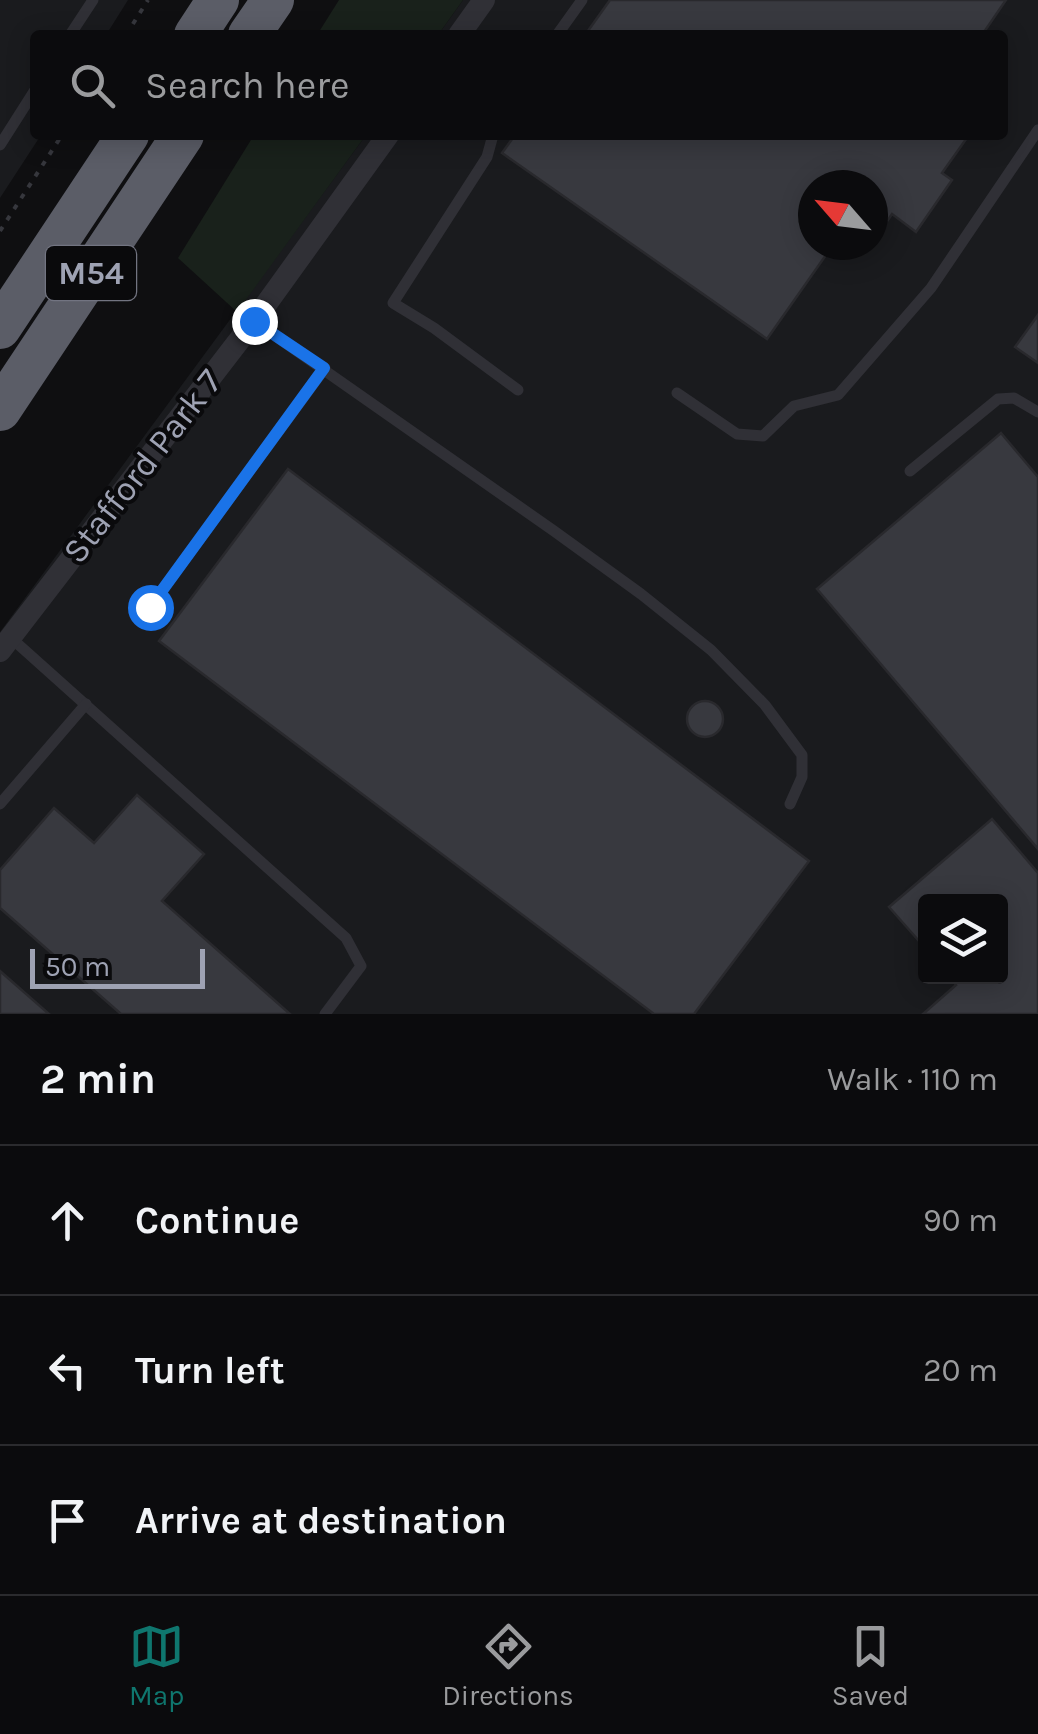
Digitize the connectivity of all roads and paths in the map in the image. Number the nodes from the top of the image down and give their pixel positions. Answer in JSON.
{"nodes":[{"id":1,"x":93,"y":0,"type":"edge"},
{"id":2,"x":148,"y":0,"type":"edge"},
{"id":3,"x":218,"y":0,"type":"edge"},
{"id":4,"x":273,"y":0,"type":"edge"},
{"id":5,"x":484,"y":0,"type":"edge"},
{"id":6,"x":582,"y":0,"type":"edge"},
{"id":7,"x":73,"y":30,"type":"edge"},
{"id":8,"x":129,"y":30,"type":"edge"},
{"id":9,"x":198,"y":30,"type":"edge"},
{"id":10,"x":253,"y":30,"type":"edge"},
{"id":11,"x":463,"y":30,"type":"edge"},
{"id":12,"x":561,"y":30,"type":"edge"},
{"id":13,"x":30,"y":98,"type":"edge"},
{"id":14,"x":1038,"y":130,"type":"edge"},
{"id":15,"x":59,"y":140,"type":"edge"},
{"id":16,"x":125,"y":140,"type":"edge"},
{"id":17,"x":180,"y":140,"type":"edge"},
{"id":18,"x":384,"y":140,"type":"edge"},
{"id":19,"x":492,"y":140,"type":"edge"},
{"id":20,"x":0,"y":145,"type":"edge"},
{"id":21,"x":0,"y":231,"type":"edge"},
{"id":22,"x":254,"y":321,"type":"junction"},
{"id":23,"x":0,"y":328,"type":"edge"},
{"id":24,"x":324,"y":368,"type":"junction"},
{"id":25,"x":518,"y":390,"type":"dead end"},
{"id":26,"x":676,"y":393,"type":"dead end"},
{"id":27,"x":0,"y":410,"type":"edge"},
{"id":28,"x":1038,"y":412,"type":"edge"},
{"id":29,"x":910,"y":470,"type":"dead end"},
{"id":30,"x":150,"y":607,"type":"dead end"},
{"id":31,"x":5,"y":644,"type":"edge"},
{"id":32,"x":86,"y":704,"type":"junction"},
{"id":33,"x":0,"y":804,"type":"edge"},
{"id":34,"x":790,"y":804,"type":"dead end"},
{"id":35,"x":325,"y":1014,"type":"edge"}],
"edges":[{"from":1,"to":7,"type":"lane"},
{"from":2,"to":8,"type":"path"},
{"from":3,"to":9,"type":"highway"},
{"from":4,"to":10,"type":"highway"},
{"from":5,"to":11,"type":"street"},
{"from":6,"to":12,"type":"lane"},
{"from":13,"to":20,"type":"lane"},
{"from":14,"to":26,"type":"lane"},
{"from":15,"to":21,"type":"path"},
{"from":16,"to":23,"type":"highway","number":"M54"},
{"from":17,"to":27,"type":"highway","number":"M54"},
{"from":18,"to":22,"type":"street","name":"Stafford Park 7"},
{"from":19,"to":25,"type":"lane"},
{"from":22,"to":24,"type":"lane"},
{"from":22,"to":31,"type":"street","name":"Stafford Park 7"},
{"from":24,"to":30,"type":"lane"},
{"from":24,"to":34,"type":"lane"},
{"from":28,"to":29,"type":"lane"},
{"from":31,"to":32,"type":"lane"},
{"from":32,"to":33,"type":"lane"},
{"from":32,"to":35,"type":"lane"}]}
